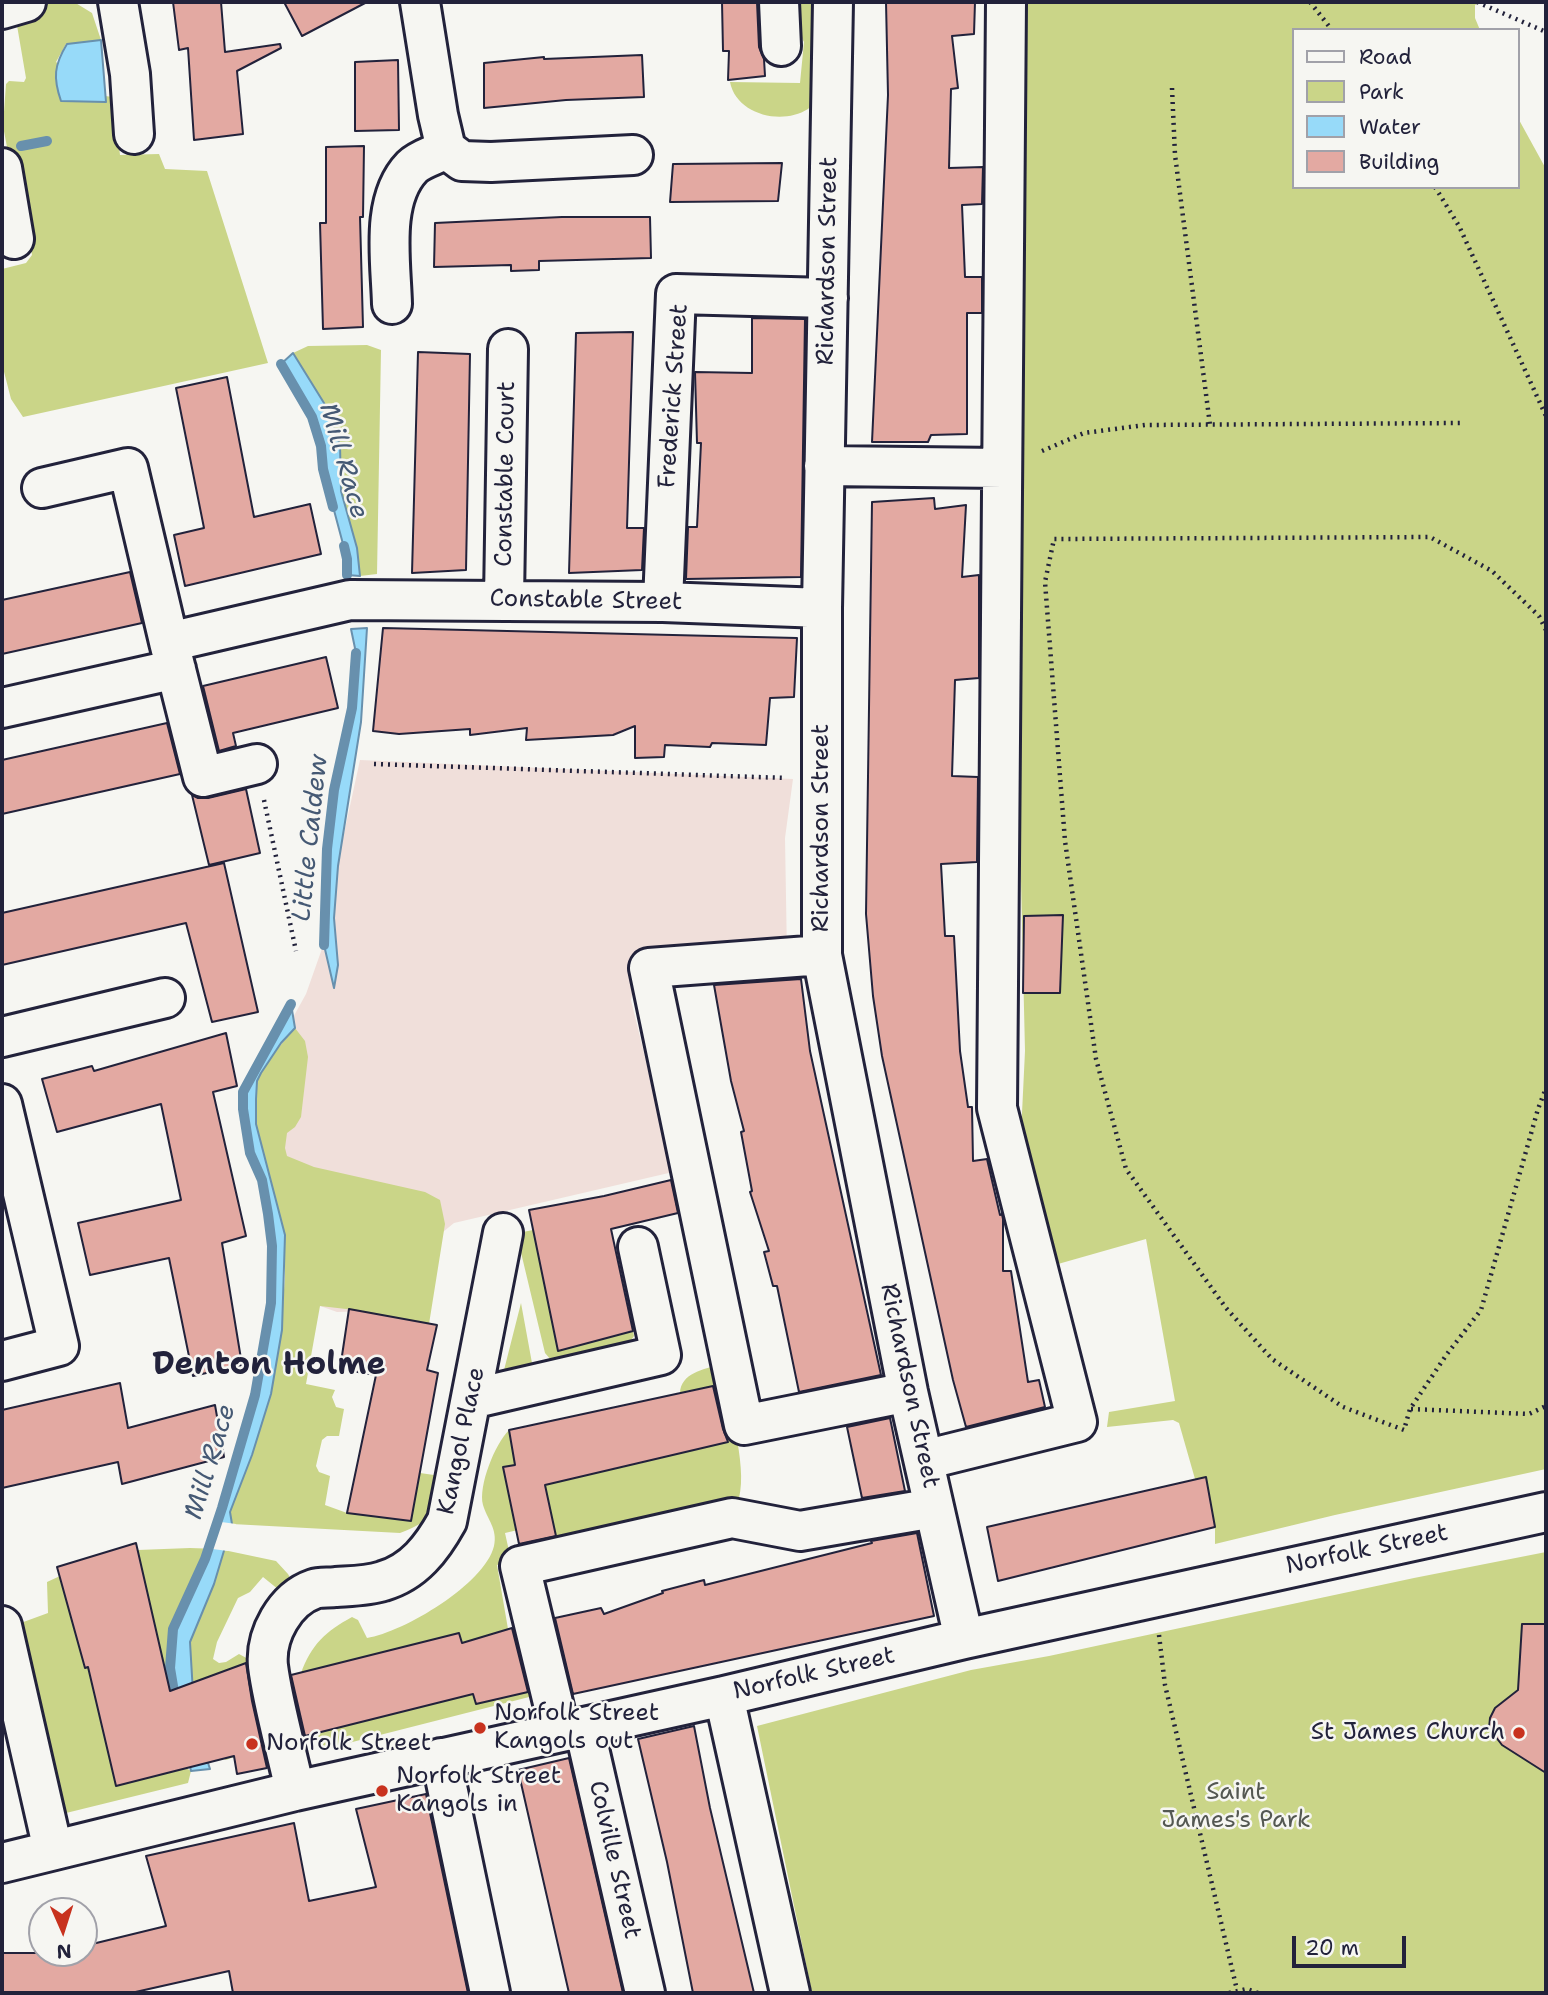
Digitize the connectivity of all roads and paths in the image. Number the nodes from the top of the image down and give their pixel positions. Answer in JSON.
{"nodes":[{"id":1,"x":26,"y":2,"type":"edge"},
{"id":2,"x":118,"y":2,"type":"edge"},
{"id":3,"x":420,"y":2,"type":"edge"},
{"id":4,"x":779,"y":2,"type":"edge"},
{"id":5,"x":833,"y":2,"type":"edge"},
{"id":6,"x":1006,"y":2,"type":"edge"},
{"id":7,"x":1310,"y":2,"type":"edge"},
{"id":8,"x":1476,"y":2,"type":"edge"},
{"id":9,"x":2,"y":9,"type":"edge"},
{"id":10,"x":1330,"y":28,"type":"edge"},
{"id":11,"x":1546,"y":32,"type":"edge"},
{"id":12,"x":780,"y":46,"type":"dead end"},
{"id":13,"x":1172,"y":89,"type":"dead end"},
{"id":14,"x":134,"y":134,"type":"dead end"},
{"id":15,"x":446,"y":149,"type":"junction"},
{"id":16,"x":633,"y":155,"type":"dead end"},
{"id":17,"x":2,"y":168,"type":"edge"},
{"id":18,"x":1436,"y":189,"type":"edge"},
{"id":19,"x":8,"y":218,"type":"edge"},
{"id":20,"x":828,"y":298,"type":"junction"},
{"id":21,"x":392,"y":304,"type":"dead end"},
{"id":22,"x":508,"y":349,"type":"dead end"},
{"id":23,"x":1546,"y":416,"type":"edge"},
{"id":24,"x":1462,"y":423,"type":"dead end"},
{"id":25,"x":1210,"y":425,"type":"junction"},
{"id":26,"x":824,"y":466,"type":"junction"},
{"id":27,"x":1002,"y":468,"type":"junction"},
{"id":28,"x":43,"y":488,"type":"dead end"},
{"id":29,"x":504,"y":599,"type":"junction"},
{"id":30,"x":663,"y":602,"type":"junction"},
{"id":31,"x":822,"y":608,"type":"junction"},
{"id":32,"x":1546,"y":630,"type":"edge"},
{"id":33,"x":168,"y":662,"type":"junction"},
{"id":34,"x":2,"y":708,"type":"edge"},
{"id":35,"x":257,"y":764,"type":"joint"},
{"id":36,"x":374,"y":764,"type":"dead end"},
{"id":37,"x":822,"y":778,"type":"junction"},
{"id":38,"x":296,"y":951,"type":"dead end"},
{"id":39,"x":822,"y":955,"type":"junction"},
{"id":40,"x":165,"y":998,"type":"dead end"},
{"id":41,"x":2,"y":1037,"type":"edge"},
{"id":42,"x":1546,"y":1087,"type":"edge"},
{"id":43,"x":2,"y":1104,"type":"edge"},
{"id":44,"x":12,"y":1189,"type":"edge"},
{"id":45,"x":503,"y":1233,"type":"dead end"},
{"id":46,"x":638,"y":1247,"type":"dead end"},
{"id":47,"x":2,"y":1361,"type":"edge"},
{"id":48,"x":908,"y":1392,"type":"junction"},
{"id":49,"x":471,"y":1399,"type":"junction"},
{"id":50,"x":1546,"y":1406,"type":"edge"},
{"id":51,"x":1410,"y":1409,"type":"junction"},
{"id":52,"x":924,"y":1460,"type":"junction"},
{"id":53,"x":934,"y":1508,"type":"junction"},
{"id":54,"x":1546,"y":1512,"type":"edge"},
{"id":55,"x":1154,"y":1596,"type":"junction"},
{"id":56,"x":2,"y":1626,"type":"edge"},
{"id":57,"x":964,"y":1639,"type":"junction"},
{"id":58,"x":724,"y":1696,"type":"junction"},
{"id":59,"x":572,"y":1729,"type":"junction"},
{"id":60,"x":441,"y":1758,"type":"junction"},
{"id":61,"x":295,"y":1791,"type":"junction"},
{"id":62,"x":53,"y":1850,"type":"junction"},
{"id":63,"x":2,"y":1863,"type":"edge"},
{"id":64,"x":1237,"y":1990,"type":"junction"},
{"id":65,"x":490,"y":1993,"type":"edge"},
{"id":66,"x":645,"y":1993,"type":"edge"},
{"id":67,"x":790,"y":1993,"type":"edge"},
{"id":68,"x":1229,"y":1993,"type":"edge"},
{"id":69,"x":1258,"y":1993,"type":"edge"}],
"edges":[{"from":1,"to":9,"type":"street"},
{"from":2,"to":14,"type":"street"},
{"from":3,"to":15,"type":"street"},
{"from":4,"to":12,"type":"street"},
{"from":5,"to":20,"type":"street","name":"Richardson Street"},
{"from":6,"to":27,"type":"street"},
{"from":7,"to":10,"type":"path"},
{"from":8,"to":11,"type":"path"},
{"from":13,"to":25,"type":"path"},
{"from":15,"to":16,"type":"street"},
{"from":15,"to":21,"type":"street"},
{"from":17,"to":19,"type":"street"},
{"from":18,"to":23,"type":"path"},
{"from":20,"to":26,"type":"street","name":"Richardson Street"},
{"from":20,"to":30,"type":"street","name":"Frederick Street"},
{"from":22,"to":29,"type":"street","name":"Constable Court"},
{"from":24,"to":25,"type":"path"},
{"from":25,"to":27,"type":"path"},
{"from":26,"to":27,"type":"street"},
{"from":26,"to":31,"type":"street","name":"Richardson Street"},
{"from":27,"to":52,"type":"street"},
{"from":28,"to":33,"type":"street"},
{"from":29,"to":30,"type":"street","name":"Constable Street"},
{"from":29,"to":33,"type":"street","name":"Constable Street"},
{"from":30,"to":31,"type":"street","name":"Constable Street"},
{"from":31,"to":37,"type":"street","name":"Richardson Street"},
{"from":32,"to":51,"type":"path"},
{"from":33,"to":34,"type":"street","name":"Constable Street"},
{"from":33,"to":35,"type":"street"},
{"from":35,"to":38,"type":"path"},
{"from":36,"to":37,"type":"path"},
{"from":37,"to":39,"type":"street","name":"Richardson Street"},
{"from":39,"to":48,"type":"street","name":"Richardson Street"},
{"from":39,"to":48,"type":"street"},
{"from":40,"to":41,"type":"street"},
{"from":42,"to":51,"type":"path"},
{"from":43,"to":44,"type":"street"},
{"from":44,"to":47,"type":"street"},
{"from":45,"to":49,"type":"street","name":"Kangol Place"},
{"from":46,"to":49,"type":"street"},
{"from":48,"to":52,"type":"street","name":"Richardson Street"},
{"from":49,"to":61,"type":"street","name":"Kangol Place"},
{"from":50,"to":51,"type":"path"},
{"from":52,"to":53,"type":"street","name":"Richardson Street"},
{"from":53,"to":57,"type":"street","name":"Richardson Street"},
{"from":53,"to":59,"type":"street","name":"Colville Street"},
{"from":54,"to":55,"type":"street","name":"Norfolk Street"},
{"from":55,"to":57,"type":"street","name":"Norfolk Street"},
{"from":55,"to":64,"type":"path"},
{"from":56,"to":62,"type":"street"},
{"from":57,"to":58,"type":"street","name":"Norfolk Street"},
{"from":58,"to":59,"type":"street","name":"Norfolk Street"},
{"from":58,"to":67,"type":"street"},
{"from":59,"to":60,"type":"street","name":"Norfolk Street"},
{"from":59,"to":66,"type":"street","name":"Colville Street"},
{"from":60,"to":61,"type":"street","name":"Norfolk Street"},
{"from":60,"to":65,"type":"street"},
{"from":61,"to":62,"type":"street","name":"Norfolk Street"},
{"from":62,"to":63,"type":"street","name":"Norfolk Street"},
{"from":64,"to":68,"type":"path"},
{"from":64,"to":69,"type":"path"}]}
